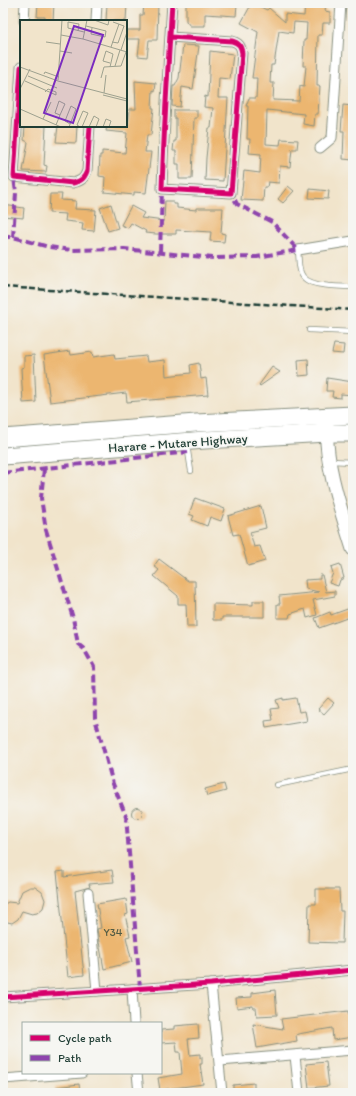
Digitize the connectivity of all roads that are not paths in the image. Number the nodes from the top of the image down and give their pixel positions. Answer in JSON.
{"nodes":[{"id":1,"x":25,"y":3,"type":"edge"},
{"id":2,"x":97,"y":3,"type":"edge"},
{"id":3,"x":172,"y":3,"type":"edge"},
{"id":4,"x":341,"y":3,"type":"edge"},
{"id":5,"x":24,"y":20,"type":"edge"},
{"id":6,"x":96,"y":20,"type":"edge"},
{"id":7,"x":170,"y":37,"type":"junction"},
{"id":8,"x":20,"y":83,"type":"edge"},
{"id":9,"x":90,"y":127,"type":"edge"},
{"id":10,"x":320,"y":148,"type":"dead end"},
{"id":11,"x":353,"y":241,"type":"edge"},
{"id":12,"x":298,"y":250,"type":"joint"},
{"id":13,"x":353,"y":287,"type":"edge"},
{"id":14,"x":309,"y":330,"type":"dead end"},
{"id":15,"x":353,"y":332,"type":"edge"},
{"id":16,"x":328,"y":415,"type":"junction"},
{"id":17,"x":353,"y":415,"type":"edge"},
{"id":18,"x":327,"y":433,"type":"junction"},
{"id":19,"x":353,"y":433,"type":"edge"},
{"id":20,"x":3,"y":438,"type":"edge"},
{"id":21,"x":186,"y":442,"type":"junction"},
{"id":22,"x":3,"y":456,"type":"edge"},
{"id":23,"x":330,"y":461,"type":"junction"},
{"id":24,"x":353,"y":462,"type":"edge"},
{"id":25,"x":192,"y":471,"type":"dead end"},
{"id":26,"x":353,"y":549,"type":"edge"},
{"id":27,"x":353,"y":769,"type":"edge"},
{"id":28,"x":277,"y":785,"type":"dead end"},
{"id":29,"x":88,"y":893,"type":"dead end"},
{"id":30,"x":353,"y":970,"type":"edge"},
{"id":31,"x":211,"y":984,"type":"junction"},
{"id":32,"x":132,"y":988,"type":"junction"},
{"id":33,"x":97,"y":991,"type":"junction"},
{"id":34,"x":3,"y":997,"type":"edge"},
{"id":35,"x":134,"y":1022,"type":"edge"},
{"id":36,"x":353,"y":1050,"type":"edge"},
{"id":37,"x":295,"y":1056,"type":"junction"},
{"id":38,"x":220,"y":1061,"type":"junction"},
{"id":39,"x":69,"y":1074,"type":"edge"},
{"id":40,"x":137,"y":1074,"type":"edge"},
{"id":41,"x":3,"y":1079,"type":"edge"},
{"id":42,"x":139,"y":1093,"type":"edge"},
{"id":43,"x":222,"y":1093,"type":"edge"},
{"id":44,"x":299,"y":1093,"type":"edge"}],
"edges":[{"from":1,"to":5,"type":"street"},
{"from":2,"to":6,"type":"street"},
{"from":3,"to":7,"type":"street"},
{"from":4,"to":10,"type":"street"},
{"from":7,"to":7,"type":"street"},
{"from":8,"to":9,"type":"street"},
{"from":11,"to":12,"type":"street"},
{"from":12,"to":13,"type":"lane"},
{"from":14,"to":15,"type":"lane"},
{"from":16,"to":17,"type":"highway","name":"Harare - Mutare Highway"},
{"from":16,"to":18,"type":"street"},
{"from":16,"to":20,"type":"highway","name":"Harare - Mutare Highway"},
{"from":18,"to":19,"type":"highway","name":"Harare - Mutare Highway"},
{"from":18,"to":21,"type":"highway","name":"Harare - Mutare Highway"},
{"from":18,"to":23,"type":"street"},
{"from":21,"to":22,"type":"highway","name":"Harare - Mutare Highway"},
{"from":21,"to":25,"type":"lane"},
{"from":23,"to":24,"type":"lane"},
{"from":23,"to":26,"type":"street"},
{"from":27,"to":28,"type":"lane"},
{"from":29,"to":33,"type":"street"},
{"from":30,"to":31,"type":"street"},
{"from":31,"to":32,"type":"street"},
{"from":31,"to":38,"type":"street"},
{"from":32,"to":33,"type":"street"},
{"from":32,"to":35,"type":"street"},
{"from":33,"to":34,"type":"street"},
{"from":36,"to":37,"type":"street"},
{"from":37,"to":38,"type":"street"},
{"from":37,"to":44,"type":"street"},
{"from":38,"to":43,"type":"street"},
{"from":39,"to":41,"type":"street"},
{"from":40,"to":42,"type":"street"}]}
